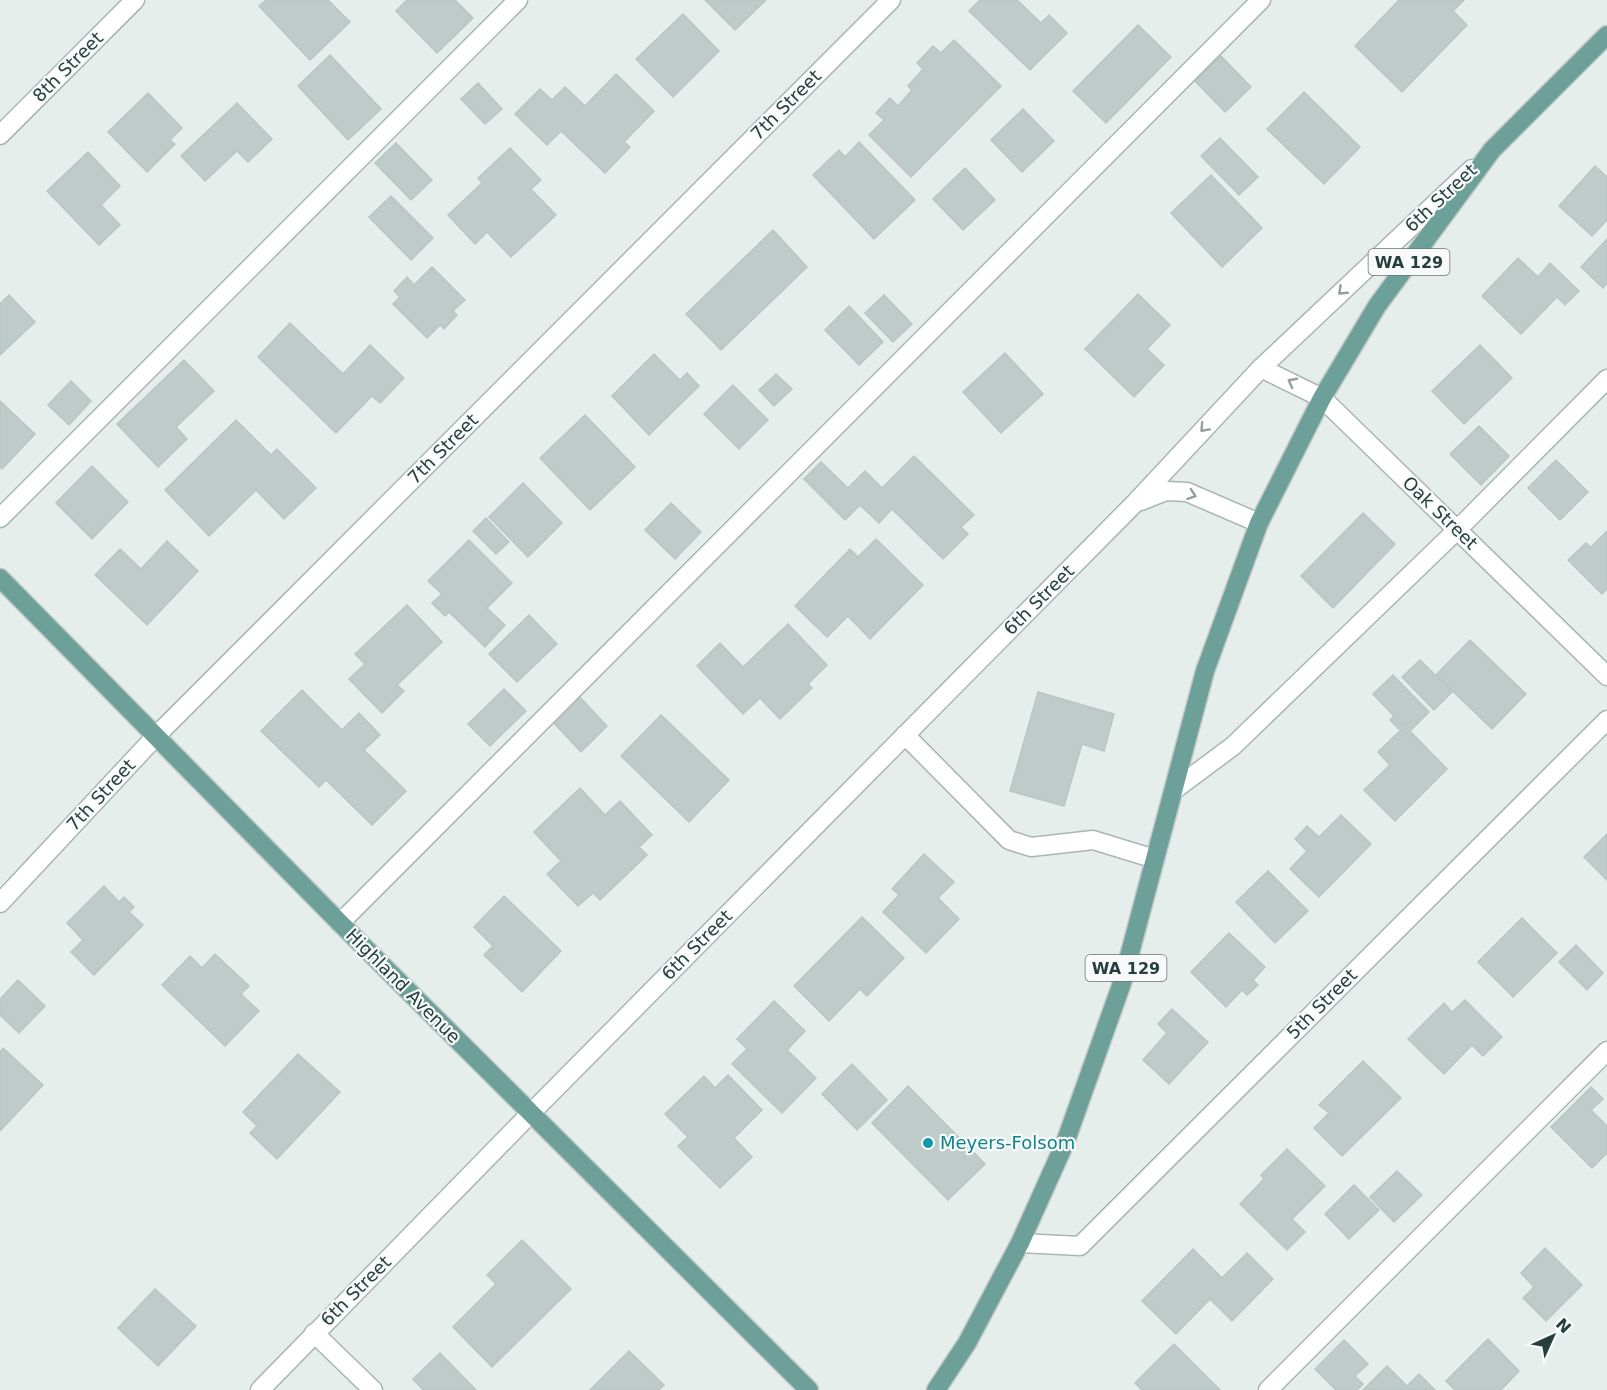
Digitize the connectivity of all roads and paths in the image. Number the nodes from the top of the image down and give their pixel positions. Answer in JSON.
{"nodes":[{"id":1,"x":135,"y":0,"type":"edge"},
{"id":2,"x":518,"y":0,"type":"edge"},
{"id":3,"x":891,"y":0,"type":"edge"},
{"id":4,"x":1261,"y":0,"type":"edge"},
{"id":5,"x":1607,"y":34,"type":"edge"},
{"id":6,"x":0,"y":135,"type":"edge"},
{"id":7,"x":1492,"y":150,"type":"junction"},
{"id":8,"x":1261,"y":368,"type":"junction"},
{"id":9,"x":1607,"y":379,"type":"edge"},
{"id":10,"x":1322,"y":398,"type":"junction"},
{"id":11,"x":1136,"y":502,"type":"junction"},
{"id":12,"x":0,"y":518,"type":"edge"},
{"id":13,"x":1259,"y":524,"type":"junction"},
{"id":14,"x":1457,"y":530,"type":"junction"},
{"id":15,"x":0,"y":578,"type":"edge"},
{"id":16,"x":1607,"y":676,"type":"edge"},
{"id":17,"x":1607,"y":720,"type":"edge"},
{"id":18,"x":157,"y":735,"type":"junction"},
{"id":19,"x":905,"y":735,"type":"junction"},
{"id":20,"x":1174,"y":790,"type":"junction"},
{"id":21,"x":1155,"y":859,"type":"junction"},
{"id":22,"x":0,"y":903,"type":"edge"},
{"id":23,"x":340,"y":923,"type":"junction"},
{"id":24,"x":1607,"y":1051,"type":"edge"},
{"id":25,"x":531,"y":1113,"type":"junction"},
{"id":26,"x":1020,"y":1243,"type":"junction"},
{"id":27,"x":314,"y":1333,"type":"junction"},
{"id":28,"x":260,"y":1390,"type":"edge"},
{"id":29,"x":373,"y":1390,"type":"edge"},
{"id":30,"x":809,"y":1390,"type":"edge"},
{"id":31,"x":936,"y":1390,"type":"edge"},
{"id":32,"x":1268,"y":1390,"type":"edge"}],
"edges":[{"from":1,"to":6,"type":"street","name":"8th Street"},
{"from":2,"to":12,"type":"street"},
{"from":3,"to":18,"type":"street","name":"7th Street"},
{"from":4,"to":23,"type":"street"},
{"from":5,"to":7,"type":"main road","name":"6th Street","number":"WA 129"},
{"from":7,"to":8,"type":"street","name":"6th Street","one_way":true},
{"from":7,"to":10,"type":"main road","name":"6th Street","number":"WA 129"},
{"from":10,"to":8,"type":"street","name":"Oak Street","one_way":true},
{"from":8,"to":11,"type":"street","name":"6th Street","one_way":true},
{"from":9,"to":14,"type":"street"},
{"from":10,"to":13,"type":"main road","name":"6th Street","number":"WA 129"},
{"from":10,"to":14,"type":"street","name":"Oak Street"},
{"from":11,"to":13,"type":"street","name":"6th Street","one_way":true},
{"from":11,"to":19,"type":"street","name":"6th Street"},
{"from":13,"to":20,"type":"main road","number":"WA 129"},
{"from":14,"to":16,"type":"street","name":"Oak Street"},
{"from":14,"to":20,"type":"street"},
{"from":15,"to":18,"type":"main road","name":"Highland Avenue"},
{"from":17,"to":26,"type":"street","name":"5th Street"},
{"from":18,"to":22,"type":"street","name":"7th Street"},
{"from":18,"to":23,"type":"main road","name":"Highland Avenue"},
{"from":19,"to":21,"type":"street"},
{"from":19,"to":25,"type":"street","name":"6th Street"},
{"from":20,"to":21,"type":"main road","number":"WA 129"},
{"from":21,"to":26,"type":"main road","number":"WA 129"},
{"from":23,"to":25,"type":"main road","name":"Highland Avenue"},
{"from":24,"to":32,"type":"street"},
{"from":25,"to":27,"type":"street","name":"6th Street"},
{"from":25,"to":30,"type":"main road","name":"Highland Avenue"},
{"from":26,"to":31,"type":"main road","number":"WA 129"},
{"from":27,"to":28,"type":"street","name":"6th Street"},
{"from":27,"to":29,"type":"street"}]}
